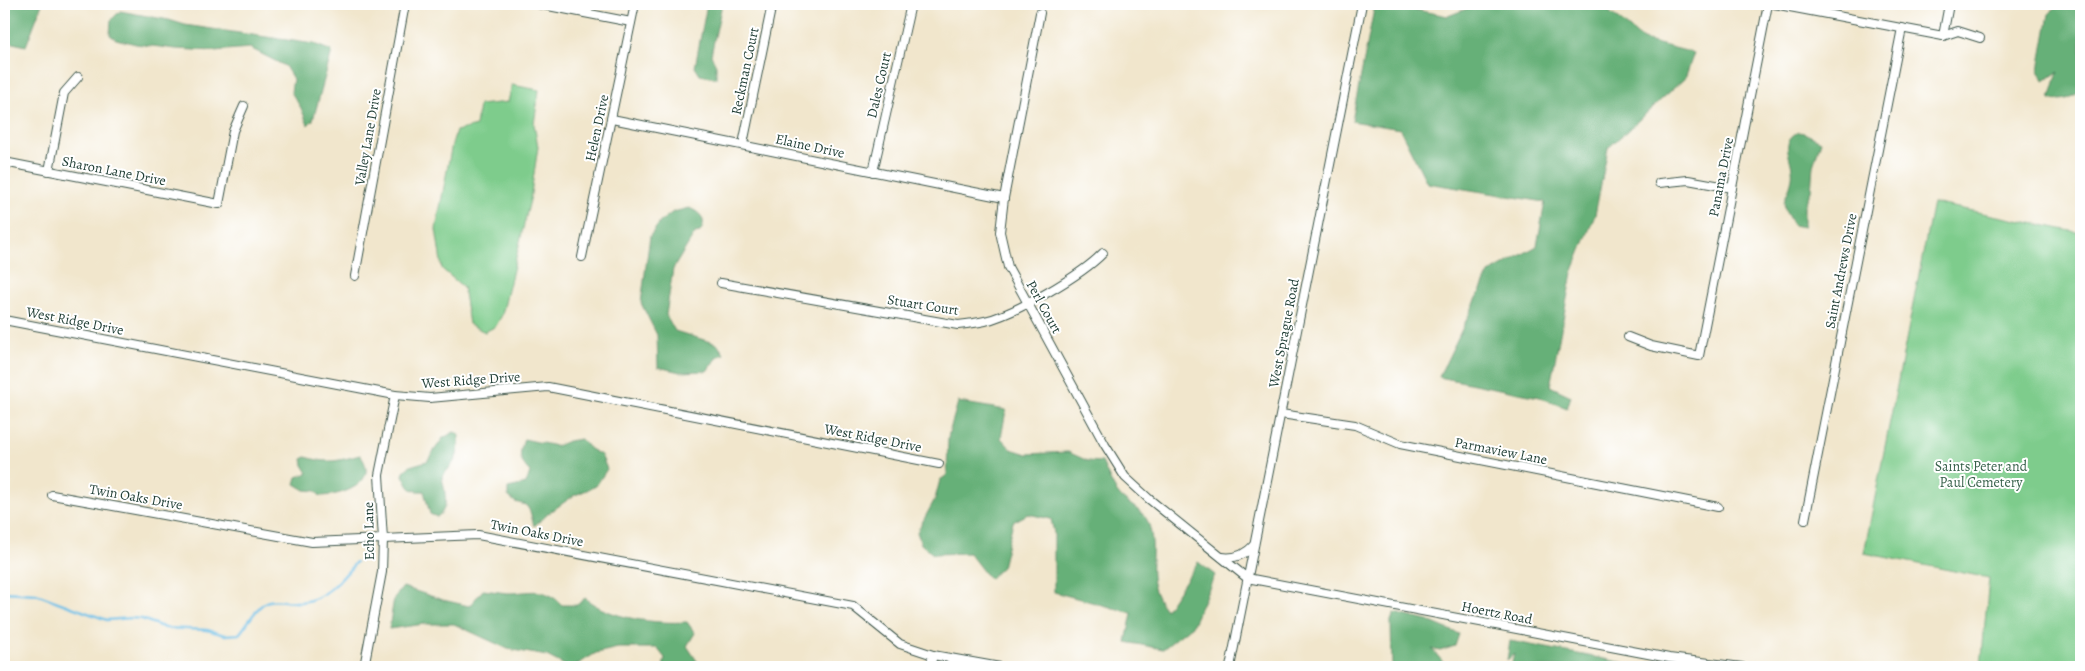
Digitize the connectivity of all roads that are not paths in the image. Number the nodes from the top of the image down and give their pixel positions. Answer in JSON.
{"nodes":[{"id":1,"x":404,"y":4,"type":"edge"},
{"id":2,"x":538,"y":4,"type":"edge"},
{"id":3,"x":635,"y":4,"type":"edge"},
{"id":4,"x":772,"y":4,"type":"edge"},
{"id":5,"x":911,"y":4,"type":"edge"},
{"id":6,"x":1362,"y":4,"type":"edge"},
{"id":7,"x":1768,"y":4,"type":"edge"},
{"id":8,"x":1774,"y":4,"type":"edge"},
{"id":9,"x":1949,"y":4,"type":"edge"},
{"id":10,"x":1810,"y":7,"type":"edge"},
{"id":11,"x":1040,"y":13,"type":"dead end"},
{"id":12,"x":631,"y":22,"type":"junction"},
{"id":13,"x":1902,"y":28,"type":"junction"},
{"id":14,"x":1943,"y":36,"type":"junction"},
{"id":15,"x":1980,"y":38,"type":"dead end"},
{"id":16,"x":78,"y":77,"type":"dead end"},
{"id":17,"x":244,"y":106,"type":"dead end"},
{"id":18,"x":612,"y":119,"type":"junction"},
{"id":19,"x":743,"y":144,"type":"junction"},
{"id":20,"x":4,"y":162,"type":"edge"},
{"id":21,"x":49,"y":171,"type":"junction"},
{"id":22,"x":873,"y":172,"type":"junction"},
{"id":23,"x":1659,"y":183,"type":"dead end"},
{"id":24,"x":1732,"y":188,"type":"junction"},
{"id":25,"x":1004,"y":198,"type":"junction"},
{"id":26,"x":1102,"y":253,"type":"dead end"},
{"id":27,"x":582,"y":257,"type":"dead end"},
{"id":28,"x":355,"y":276,"type":"dead end"},
{"id":29,"x":721,"y":283,"type":"dead end"},
{"id":30,"x":1028,"y":302,"type":"junction"},
{"id":31,"x":4,"y":320,"type":"edge"},
{"id":32,"x":1628,"y":337,"type":"dead end"},
{"id":33,"x":395,"y":395,"type":"junction"},
{"id":34,"x":1281,"y":414,"type":"junction"},
{"id":35,"x":939,"y":464,"type":"dead end"},
{"id":36,"x":52,"y":495,"type":"dead end"},
{"id":37,"x":1718,"y":506,"type":"dead end"},
{"id":38,"x":1805,"y":520,"type":"dead end"},
{"id":39,"x":383,"y":539,"type":"junction"},
{"id":40,"x":1255,"y":545,"type":"junction"},
{"id":41,"x":1220,"y":556,"type":"junction"},
{"id":42,"x":1248,"y":578,"type":"junction"},
{"id":43,"x":932,"y":655,"type":"junction"},
{"id":44,"x":364,"y":667,"type":"edge"},
{"id":45,"x":930,"y":667,"type":"edge"},
{"id":46,"x":1000,"y":667,"type":"edge"},
{"id":47,"x":1230,"y":667,"type":"edge"},
{"id":48,"x":1742,"y":667,"type":"edge"}],
"edges":[{"from":1,"to":28,"type":"street","name":"Valley Lane Drive"},
{"from":2,"to":12,"type":"street"},
{"from":3,"to":12,"type":"street","name":"Helen Drive"},
{"from":4,"to":19,"type":"street","name":"Reckman Court"},
{"from":5,"to":22,"type":"street","name":"Dales Court"},
{"from":6,"to":34,"type":"street","name":"West Sprague Road"},
{"from":7,"to":24,"type":"street","name":"Panama Drive"},
{"from":8,"to":10,"type":"street"},
{"from":9,"to":14,"type":"street"},
{"from":10,"to":13,"type":"street"},
{"from":11,"to":25,"type":"street","name":"Perl Court"},
{"from":12,"to":18,"type":"street","name":"Helen Drive"},
{"from":13,"to":14,"type":"street"},
{"from":13,"to":38,"type":"street","name":"Saint Andrews Drive"},
{"from":14,"to":15,"type":"street"},
{"from":16,"to":21,"type":"street"},
{"from":17,"to":21,"type":"street","name":"Sharon Lane Drive"},
{"from":18,"to":19,"type":"street","name":"Elaine Drive"},
{"from":18,"to":27,"type":"street","name":"Helen Drive"},
{"from":19,"to":22,"type":"street","name":"Elaine Drive"},
{"from":20,"to":21,"type":"street","name":"Sharon Lane Drive"},
{"from":22,"to":25,"type":"street","name":"Elaine Drive"},
{"from":23,"to":24,"type":"street"},
{"from":24,"to":32,"type":"street","name":"Panama Drive"},
{"from":25,"to":30,"type":"street","name":"Perl Court"},
{"from":26,"to":30,"type":"street","name":"Stuart Court"},
{"from":29,"to":30,"type":"street","name":"Stuart Court"},
{"from":30,"to":41,"type":"street","name":"Perl Court"},
{"from":31,"to":33,"type":"street","name":"West Ridge Drive"},
{"from":33,"to":35,"type":"street","name":"West Ridge Drive"},
{"from":33,"to":39,"type":"street","name":"Echo Lane"},
{"from":34,"to":37,"type":"street","name":"Parmaview Lane"},
{"from":34,"to":40,"type":"street","name":"West Sprague Road"},
{"from":36,"to":39,"type":"street","name":"Twin Oaks Drive"},
{"from":39,"to":43,"type":"street","name":"Twin Oaks Drive"},
{"from":39,"to":44,"type":"street","name":"Echo Lane"},
{"from":40,"to":41,"type":"street"},
{"from":40,"to":42,"type":"street","name":"West Sprague Road"},
{"from":41,"to":42,"type":"street","name":"Perl Court"},
{"from":42,"to":47,"type":"street","name":"West Sprague Road"},
{"from":42,"to":48,"type":"street","name":"Hoertz Road"},
{"from":43,"to":45,"type":"street"},
{"from":43,"to":46,"type":"street","name":"Twin Oaks Drive"}]}
